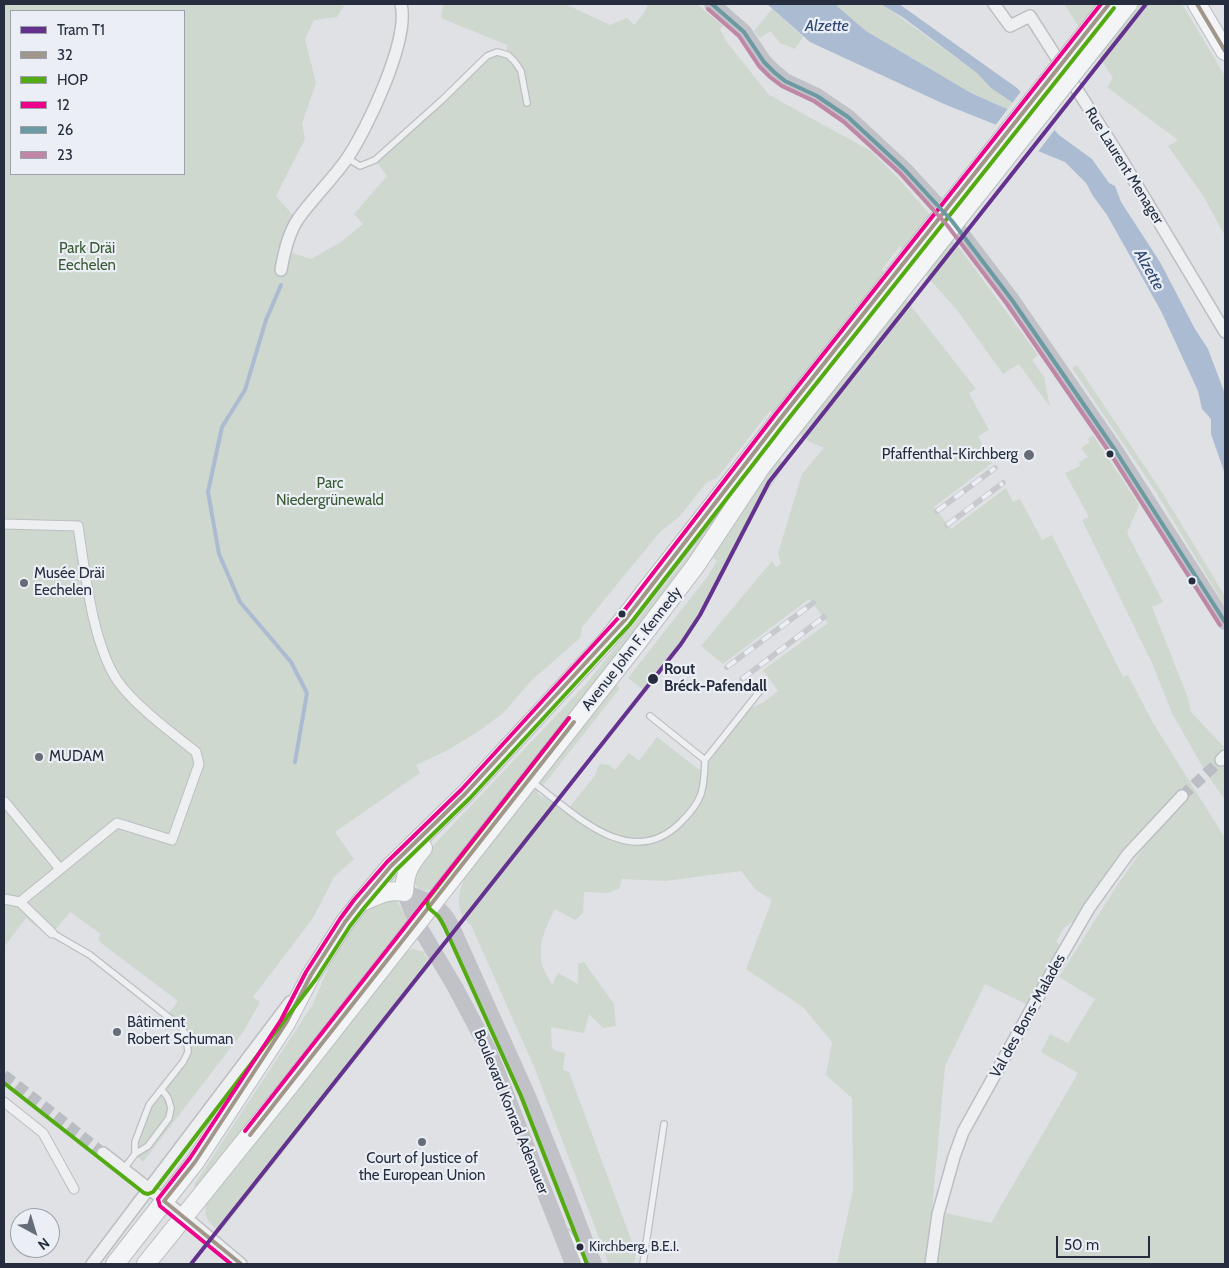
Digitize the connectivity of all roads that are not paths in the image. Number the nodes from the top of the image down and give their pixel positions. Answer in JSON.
{"nodes":[{"id":1,"x":402,"y":4,"type":"edge"},
{"id":2,"x":712,"y":4,"type":"edge"},
{"id":3,"x":994,"y":4,"type":"edge"},
{"id":4,"x":1110,"y":4,"type":"edge"},
{"id":5,"x":1128,"y":4,"type":"edge"},
{"id":6,"x":1198,"y":4,"type":"edge"},
{"id":7,"x":1225,"y":51,"type":"edge"},
{"id":8,"x":527,"y":103,"type":"dead end"},
{"id":9,"x":347,"y":158,"type":"junction"},
{"id":10,"x":281,"y":270,"type":"dead end"},
{"id":11,"x":1225,"y":332,"type":"edge"},
{"id":12,"x":786,"y":424,"type":"junction"},
{"id":13,"x":4,"y":524,"type":"edge"},
{"id":14,"x":1225,"y":622,"type":"edge"},
{"id":15,"x":763,"y":687,"type":"dead end"},
{"id":16,"x":650,"y":716,"type":"dead end"},
{"id":17,"x":705,"y":760,"type":"junction"},
{"id":18,"x":529,"y":779,"type":"junction"},
{"id":19,"x":465,"y":794,"type":"junction"},
{"id":20,"x":1182,"y":796,"type":"tunnel mouth"},
{"id":21,"x":4,"y":803,"type":"edge"},
{"id":22,"x":60,"y":869,"type":"junction"},
{"id":23,"x":404,"y":892,"type":"junction"},
{"id":24,"x":4,"y":899,"type":"edge"},
{"id":25,"x":20,"y":902,"type":"junction"},
{"id":26,"x":433,"y":903,"type":"junction"},
{"id":27,"x":359,"y":904,"type":"junction"},
{"id":28,"x":417,"y":923,"type":"junction"},
{"id":29,"x":52,"y":933,"type":"joint"},
{"id":30,"x":311,"y":975,"type":"junction"},
{"id":31,"x":162,"y":1090,"type":"junction"},
{"id":32,"x":4,"y":1102,"type":"edge"},
{"id":33,"x":664,"y":1124,"type":"dead end"},
{"id":34,"x":102,"y":1153,"type":"tunnel mouth"},
{"id":35,"x":135,"y":1154,"type":"junction"},
{"id":36,"x":124,"y":1170,"type":"junction"},
{"id":37,"x":148,"y":1188,"type":"junction"},
{"id":38,"x":74,"y":1189,"type":"dead end"},
{"id":39,"x":164,"y":1201,"type":"junction"},
{"id":40,"x":184,"y":1216,"type":"junction"},
{"id":41,"x":554,"y":1216,"type":"junction"},
{"id":42,"x":92,"y":1264,"type":"edge"},
{"id":43,"x":115,"y":1264,"type":"edge"},
{"id":44,"x":146,"y":1264,"type":"edge"},
{"id":45,"x":241,"y":1264,"type":"edge"},
{"id":46,"x":573,"y":1264,"type":"edge"},
{"id":47,"x":582,"y":1264,"type":"edge"},
{"id":48,"x":594,"y":1264,"type":"edge"},
{"id":49,"x":643,"y":1264,"type":"edge"},
{"id":50,"x":931,"y":1264,"type":"edge"}],
"edges":[{"from":1,"to":9,"type":"street"},
{"from":2,"to":14,"type":"main road"},
{"from":3,"to":11,"type":"street","name":"Rue Laurent Menager"},
{"from":4,"to":12,"type":"main road","bridge":true},
{"from":5,"to":12,"type":"main road","bridge":true},
{"from":6,"to":7,"type":"main road"},
{"from":8,"to":9,"type":"lane"},
{"from":9,"to":10,"type":"street"},
{"from":12,"to":18,"type":"main road","name":"Avenue John F. Kennedy"},
{"from":12,"to":19,"type":"main road","name":"Avenue John F. Kennedy"},
{"from":13,"to":22,"type":"street"},
{"from":15,"to":17,"type":"lane"},
{"from":16,"to":17,"type":"lane"},
{"from":17,"to":18,"type":"lane"},
{"from":18,"to":26,"type":"main road","name":"Avenue John F. Kennedy"},
{"from":19,"to":23,"type":"main road"},
{"from":19,"to":27,"type":"main road","name":"Avenue John F. Kennedy"},
{"from":20,"to":50,"type":"street","name":"Val des Bons-Malades"},
{"from":21,"to":22,"type":"street"},
{"from":22,"to":25,"type":"street"},
{"from":23,"to":26,"type":"main road","name":"Boulevard Konrad Adenauer"},
{"from":23,"to":27,"type":"main road"},
{"from":23,"to":28,"type":"main road","name":"Boulevard Konrad Adenauer"},
{"from":24,"to":25,"type":"street"},
{"from":25,"to":29,"type":"street"},
{"from":26,"to":28,"type":"main road","name":"Avenue John F. Kennedy"},
{"from":26,"to":48,"type":"main road","name":"Boulevard Konrad Adenauer"},
{"from":27,"to":30,"type":"main road","name":"Avenue John F. Kennedy"},
{"from":28,"to":40,"type":"main road","name":"Avenue John F. Kennedy"},
{"from":28,"to":41,"type":"main road","name":"Boulevard Konrad Adenauer"},
{"from":29,"to":31,"type":"lane"},
{"from":30,"to":37,"type":"street","name":"Avenue John F. Kennedy"},
{"from":30,"to":39,"type":"main road","name":"Avenue John F. Kennedy"},
{"from":31,"to":35,"type":"lane"},
{"from":31,"to":35,"type":"lane"},
{"from":32,"to":38,"type":"street"},
{"from":33,"to":49,"type":"lane"},
{"from":34,"to":36,"type":"street"},
{"from":35,"to":36,"type":"lane"},
{"from":36,"to":37,"type":"street"},
{"from":37,"to":39,"type":"street"},
{"from":37,"to":42,"type":"street","name":"Avenue John F. Kennedy"},
{"from":39,"to":40,"type":"street"},
{"from":39,"to":43,"type":"main road","name":"Avenue John F. Kennedy"},
{"from":40,"to":44,"type":"main road","name":"Avenue John F. Kennedy"},
{"from":40,"to":45,"type":"street"},
{"from":41,"to":46,"type":"main road","name":"Boulevard Konrad Adenauer"},
{"from":41,"to":47,"type":"lane"}]}
